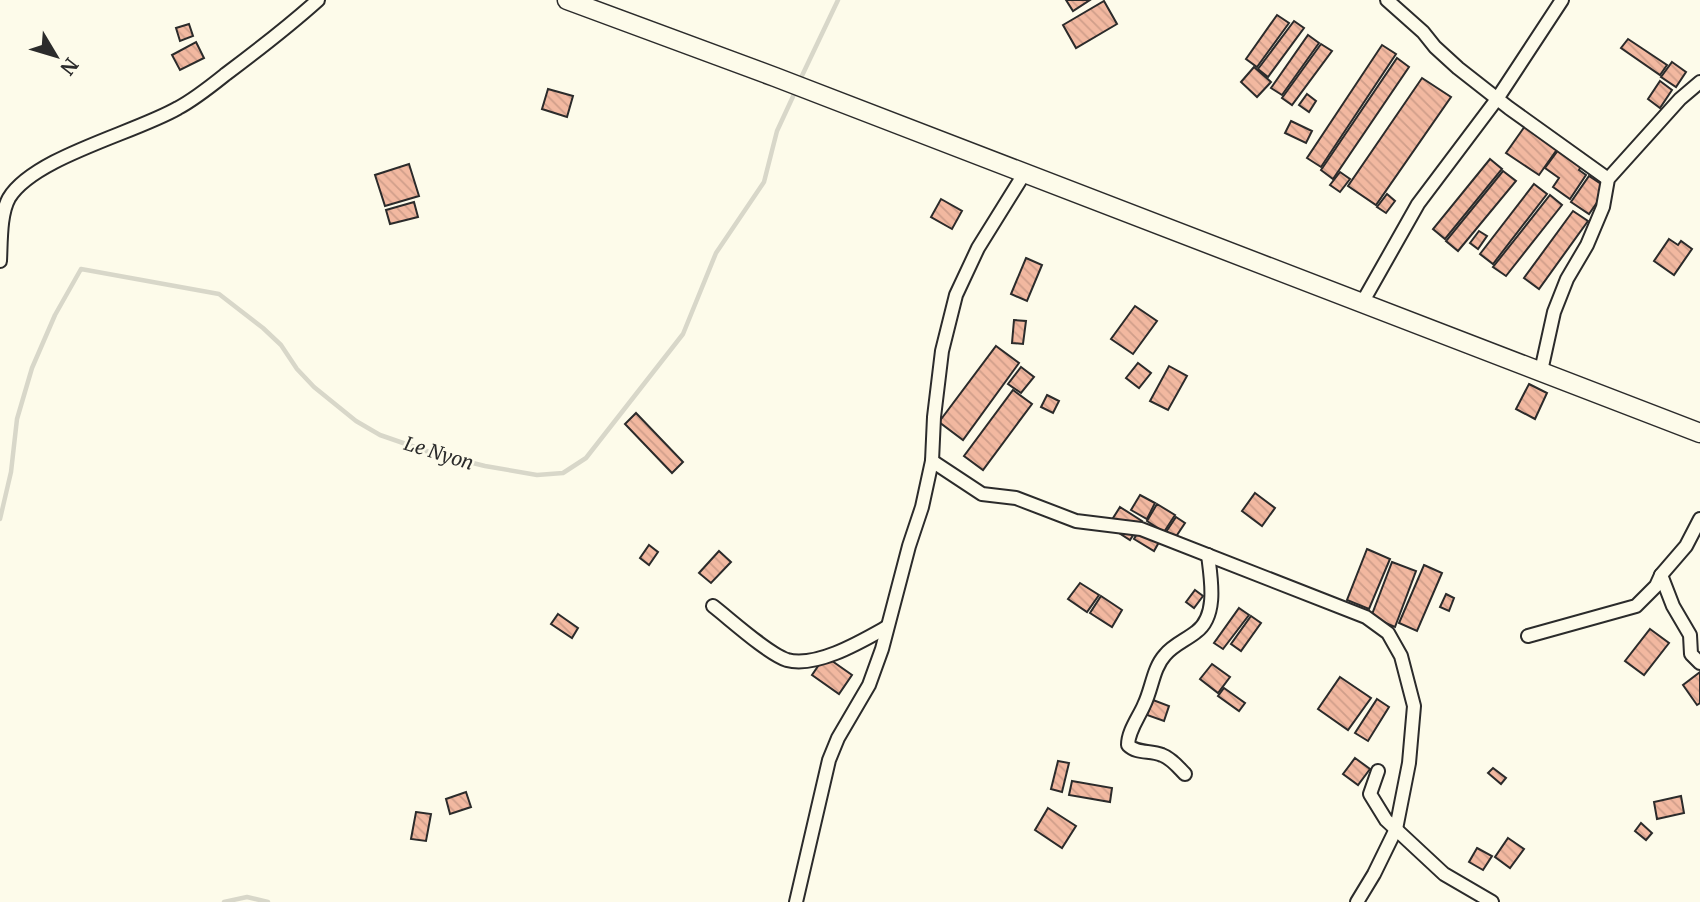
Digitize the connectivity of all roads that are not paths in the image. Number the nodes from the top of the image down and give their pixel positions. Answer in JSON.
{"nodes":[{"id":1,"x":318,"y":0,"type":"edge"},
{"id":2,"x":567,"y":0,"type":"edge"},
{"id":3,"x":1387,"y":0,"type":"edge"},
{"id":4,"x":1562,"y":0,"type":"edge"},
{"id":5,"x":1700,"y":82,"type":"edge"},
{"id":6,"x":1497,"y":99,"type":"junction"},
{"id":7,"x":1024,"y":174,"type":"junction"},
{"id":8,"x":1608,"y":178,"type":"junction"},
{"id":9,"x":0,"y":261,"type":"edge"},
{"id":10,"x":1362,"y":303,"type":"junction"},
{"id":11,"x":1541,"y":371,"type":"junction"},
{"id":12,"x":1700,"y":433,"type":"edge"},
{"id":13,"x":932,"y":461,"type":"junction"},
{"id":14,"x":1700,"y":519,"type":"edge"},
{"id":15,"x":1208,"y":555,"type":"junction"},
{"id":16,"x":1661,"y":575,"type":"junction"},
{"id":17,"x":713,"y":606,"type":"dead end"},
{"id":18,"x":887,"y":626,"type":"junction"},
{"id":19,"x":1528,"y":636,"type":"dead end"},
{"id":20,"x":1700,"y":663,"type":"edge"},
{"id":21,"x":1378,"y":771,"type":"dead end"},
{"id":22,"x":1185,"y":774,"type":"dead end"},
{"id":23,"x":1396,"y":829,"type":"junction"},
{"id":24,"x":796,"y":902,"type":"edge"},
{"id":25,"x":1357,"y":902,"type":"edge"},
{"id":26,"x":1492,"y":902,"type":"edge"}],
"edges":[{"from":1,"to":9,"type":"street"},
{"from":2,"to":7,"type":"main road"},
{"from":3,"to":6,"type":"street"},
{"from":4,"to":6,"type":"street"},
{"from":5,"to":8,"type":"street"},
{"from":6,"to":8,"type":"street"},
{"from":6,"to":10,"type":"street"},
{"from":7,"to":10,"type":"main road"},
{"from":7,"to":13,"type":"street"},
{"from":8,"to":11,"type":"street"},
{"from":10,"to":11,"type":"main road"},
{"from":11,"to":12,"type":"main road"},
{"from":13,"to":15,"type":"street"},
{"from":13,"to":18,"type":"street"},
{"from":14,"to":16,"type":"street"},
{"from":15,"to":22,"type":"street"},
{"from":15,"to":23,"type":"street"},
{"from":16,"to":19,"type":"street"},
{"from":16,"to":20,"type":"street"},
{"from":17,"to":18,"type":"street"},
{"from":18,"to":24,"type":"street"},
{"from":21,"to":23,"type":"street"},
{"from":23,"to":25,"type":"street"},
{"from":23,"to":26,"type":"street"}]}
